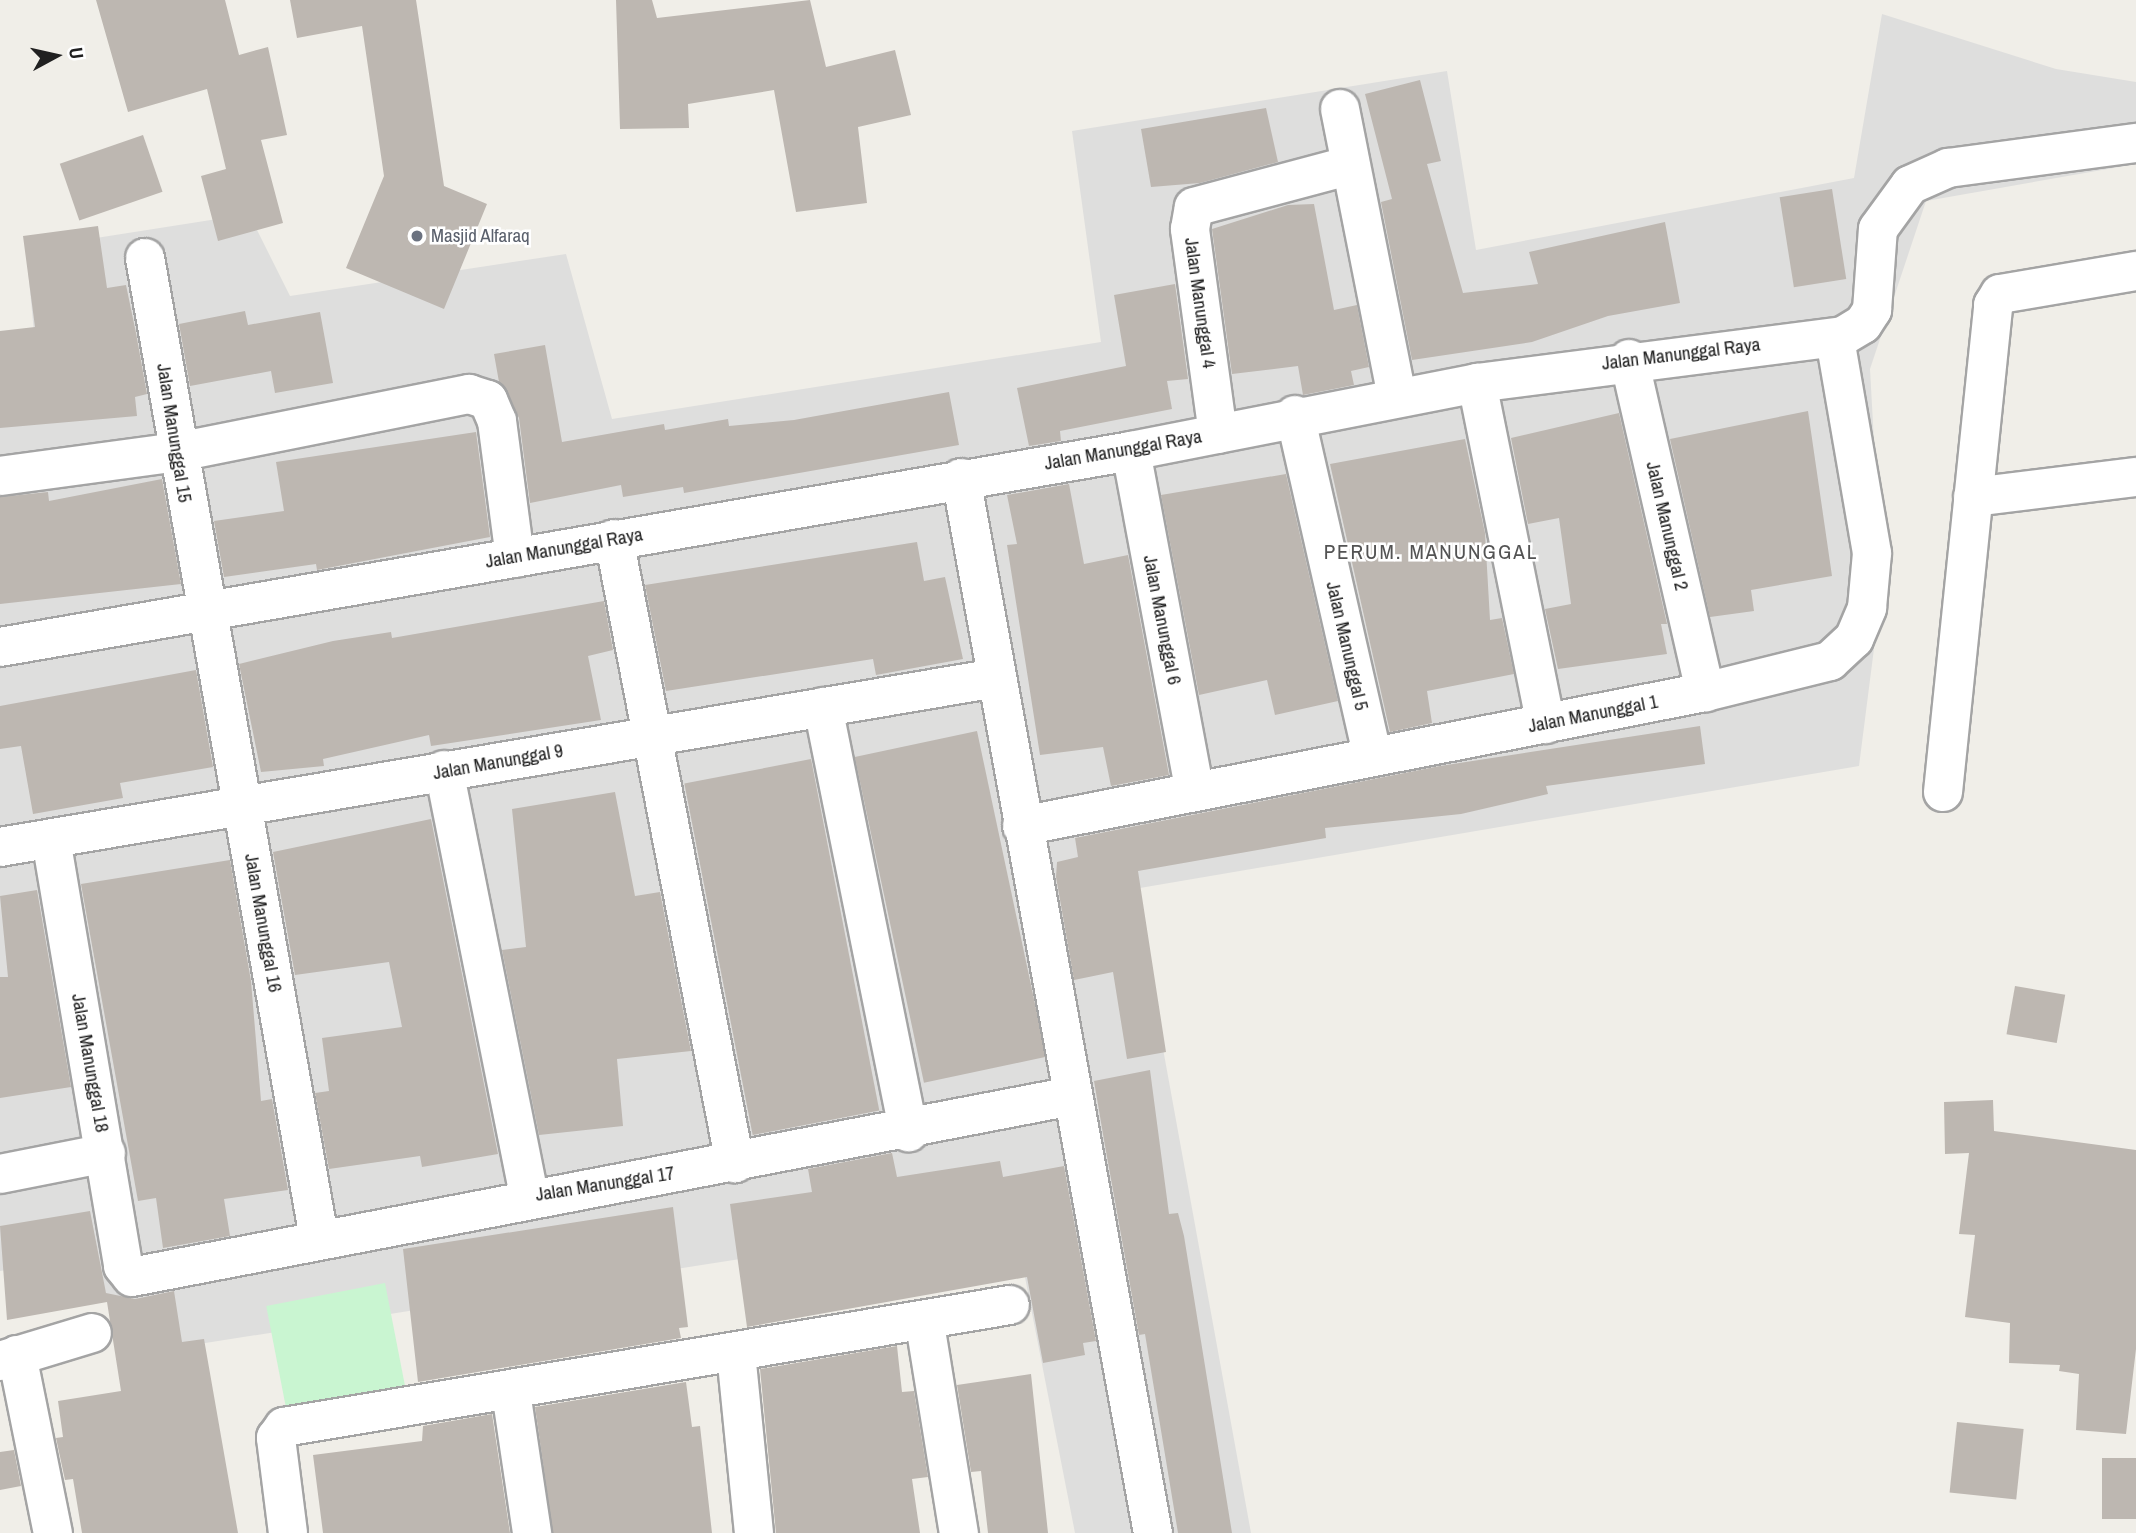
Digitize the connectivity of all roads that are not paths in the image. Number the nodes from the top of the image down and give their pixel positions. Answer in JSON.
{"nodes":[{"id":1,"x":1340,"y":109,"type":"dead end"},
{"id":2,"x":2136,"y":143,"type":"edge"},
{"id":3,"x":1348,"y":166,"type":"junction"},
{"id":4,"x":145,"y":258,"type":"dead end"},
{"id":5,"x":2136,"y":271,"type":"edge"},
{"id":6,"x":1835,"y":338,"type":"junction"},
{"id":7,"x":1629,"y":359,"type":"junction"},
{"id":8,"x":1478,"y":383,"type":"junction"},
{"id":9,"x":1398,"y":397,"type":"junction"},
{"id":10,"x":1295,"y":415,"type":"junction"},
{"id":11,"x":1218,"y":433,"type":"junction"},
{"id":12,"x":1131,"y":450,"type":"junction"},
{"id":13,"x":178,"y":452,"type":"junction"},
{"id":14,"x":0,"y":476,"type":"edge"},
{"id":15,"x":2136,"y":477,"type":"edge"},
{"id":16,"x":961,"y":478,"type":"junction"},
{"id":17,"x":1973,"y":497,"type":"junction"},
{"id":18,"x":614,"y":540,"type":"junction"},
{"id":19,"x":515,"y":558,"type":"junction"},
{"id":20,"x":203,"y":608,"type":"junction"},
{"id":21,"x":0,"y":648,"type":"edge"},
{"id":22,"x":996,"y":678,"type":"junction"},
{"id":23,"x":1705,"y":692,"type":"junction"},
{"id":24,"x":823,"y":707,"type":"junction"},
{"id":25,"x":1546,"y":724,"type":"junction"},
{"id":26,"x":651,"y":736,"type":"junction"},
{"id":27,"x":1372,"y":754,"type":"junction"},
{"id":28,"x":444,"y":770,"type":"junction"},
{"id":29,"x":1194,"y":789,"type":"junction"},
{"id":30,"x":1943,"y":792,"type":"dead end"},
{"id":31,"x":243,"y":810,"type":"junction"},
{"id":32,"x":1021,"y":826,"type":"junction"},
{"id":33,"x":51,"y":839,"type":"junction"},
{"id":34,"x":0,"y":847,"type":"edge"},
{"id":35,"x":1072,"y":1096,"type":"junction"},
{"id":36,"x":909,"y":1132,"type":"junction"},
{"id":37,"x":106,"y":1153,"type":"junction"},
{"id":38,"x":735,"y":1163,"type":"junction"},
{"id":39,"x":0,"y":1174,"type":"edge"},
{"id":40,"x":529,"y":1196,"type":"junction"},
{"id":41,"x":318,"y":1238,"type":"junction"},
{"id":42,"x":139,"y":1279,"type":"joint"},
{"id":43,"x":1010,"y":1305,"type":"dead end"},
{"id":44,"x":925,"y":1324,"type":"junction"},
{"id":45,"x":92,"y":1333,"type":"dead end"},
{"id":46,"x":736,"y":1353,"type":"junction"},
{"id":47,"x":9,"y":1358,"type":"edge"},
{"id":48,"x":511,"y":1392,"type":"junction"},
{"id":49,"x":53,"y":1533,"type":"edge"},
{"id":50,"x":288,"y":1533,"type":"edge"},
{"id":51,"x":532,"y":1533,"type":"edge"},
{"id":52,"x":754,"y":1533,"type":"edge"},
{"id":53,"x":959,"y":1533,"type":"edge"},
{"id":54,"x":1153,"y":1533,"type":"edge"}],
"edges":[{"from":1,"to":3,"type":"street"},
{"from":2,"to":6,"type":"street","name":"Jalan Manunggal Raya"},
{"from":3,"to":9,"type":"street"},
{"from":3,"to":11,"type":"street","name":"Jalan Manunggal 4"},
{"from":4,"to":13,"type":"street","name":"Jalan Manunggal 15"},
{"from":5,"to":17,"type":"street"},
{"from":6,"to":7,"type":"street","name":"Jalan Manunggal Raya"},
{"from":6,"to":23,"type":"street","name":"Jalan Manunggal 1"},
{"from":7,"to":8,"type":"street","name":"Jalan Manunggal Raya"},
{"from":7,"to":23,"type":"street","name":"Jalan Manunggal 2"},
{"from":8,"to":9,"type":"street","name":"Jalan Manunggal Raya"},
{"from":8,"to":25,"type":"street"},
{"from":9,"to":10,"type":"street","name":"Jalan Manunggal Raya"},
{"from":10,"to":11,"type":"street","name":"Jalan Manunggal Raya"},
{"from":10,"to":27,"type":"street","name":"Jalan Manunggal 5"},
{"from":11,"to":12,"type":"street","name":"Jalan Manunggal Raya"},
{"from":12,"to":16,"type":"street","name":"Jalan Manunggal Raya"},
{"from":12,"to":29,"type":"street","name":"Jalan Manunggal 6"},
{"from":13,"to":14,"type":"street"},
{"from":13,"to":19,"type":"street"},
{"from":13,"to":20,"type":"street","name":"Jalan Manunggal 15"},
{"from":15,"to":17,"type":"street"},
{"from":16,"to":18,"type":"street","name":"Jalan Manunggal Raya"},
{"from":16,"to":22,"type":"street"},
{"from":17,"to":30,"type":"street"},
{"from":18,"to":19,"type":"street","name":"Jalan Manunggal Raya"},
{"from":18,"to":26,"type":"street"},
{"from":19,"to":20,"type":"street","name":"Jalan Manunggal Raya"},
{"from":20,"to":21,"type":"street","name":"Jalan Manunggal Raya"},
{"from":20,"to":31,"type":"street","name":"Jalan Manunggal 16"},
{"from":22,"to":24,"type":"street","name":"Jalan Manunggal 9"},
{"from":22,"to":32,"type":"street"},
{"from":23,"to":25,"type":"street","name":"Jalan Manunggal 1"},
{"from":24,"to":26,"type":"street","name":"Jalan Manunggal 9"},
{"from":24,"to":36,"type":"street"},
{"from":25,"to":27,"type":"street","name":"Jalan Manunggal 1"},
{"from":26,"to":28,"type":"street","name":"Jalan Manunggal 9"},
{"from":26,"to":38,"type":"street"},
{"from":27,"to":29,"type":"street","name":"Jalan Manunggal 1"},
{"from":28,"to":31,"type":"street","name":"Jalan Manunggal 9"},
{"from":28,"to":40,"type":"street"},
{"from":29,"to":32,"type":"street","name":"Jalan Manunggal 1"},
{"from":31,"to":33,"type":"street","name":"Jalan Manunggal 9"},
{"from":31,"to":41,"type":"street","name":"Jalan Manunggal 16"},
{"from":32,"to":35,"type":"street"},
{"from":33,"to":34,"type":"street","name":"Jalan Manunggal 9"},
{"from":33,"to":37,"type":"street","name":"Jalan Manunggal 18"},
{"from":35,"to":36,"type":"street","name":"Jalan Manunggal 17"},
{"from":35,"to":54,"type":"street"},
{"from":36,"to":38,"type":"street","name":"Jalan Manunggal 17"},
{"from":37,"to":39,"type":"street"},
{"from":37,"to":42,"type":"street","name":"Jalan Manunggal 18"},
{"from":38,"to":40,"type":"street","name":"Jalan Manunggal 17"},
{"from":40,"to":41,"type":"street","name":"Jalan Manunggal 17"},
{"from":41,"to":42,"type":"street","name":"Jalan Manunggal 17"},
{"from":43,"to":44,"type":"street"},
{"from":44,"to":46,"type":"street"},
{"from":44,"to":53,"type":"street"},
{"from":45,"to":47,"type":"street"},
{"from":46,"to":48,"type":"street"},
{"from":46,"to":52,"type":"street"},
{"from":47,"to":49,"type":"street"},
{"from":48,"to":50,"type":"street"},
{"from":48,"to":51,"type":"street"}]}
